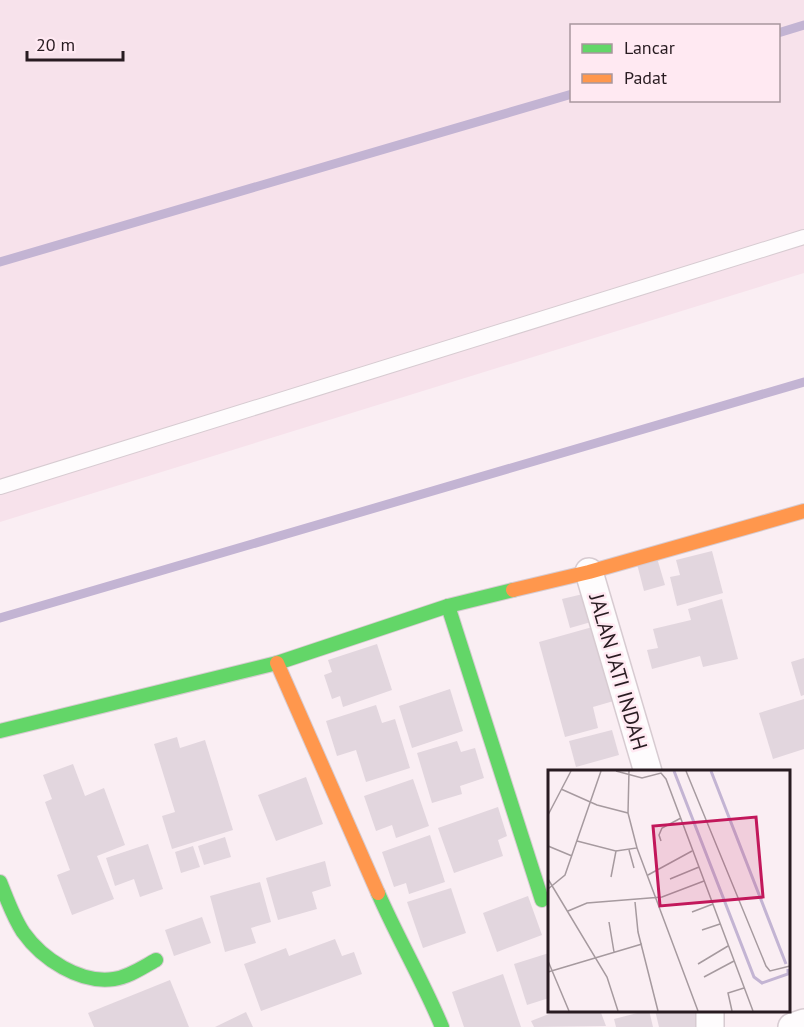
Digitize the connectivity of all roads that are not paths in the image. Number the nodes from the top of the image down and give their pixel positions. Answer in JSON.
{"nodes":[{"id":1,"x":804,"y":237,"type":"edge"},
{"id":2,"x":0,"y":487,"type":"edge"},
{"id":3,"x":804,"y":511,"type":"edge"},
{"id":4,"x":589,"y":572,"type":"junction"},
{"id":5,"x":448,"y":606,"type":"junction"},
{"id":6,"x":277,"y":663,"type":"junction"},
{"id":7,"x":0,"y":731,"type":"edge"},
{"id":8,"x":647,"y":770,"type":"edge"},
{"id":9,"x":0,"y":882,"type":"edge"},
{"id":10,"x":542,"y":900,"type":"dead end"},
{"id":11,"x":156,"y":960,"type":"dead end"},
{"id":12,"x":804,"y":1023,"type":"edge"},
{"id":13,"x":442,"y":1027,"type":"edge"},
{"id":14,"x":792,"y":1027,"type":"edge"}],
"edges":[{"from":1,"to":2,"type":"lane"},
{"from":3,"to":4,"type":"street"},
{"from":4,"to":5,"type":"street"},
{"from":4,"to":8,"type":"street","name":"JALAN JATI INDAH"},
{"from":5,"to":6,"type":"street"},
{"from":5,"to":10,"type":"street"},
{"from":6,"to":7,"type":"street"},
{"from":6,"to":13,"type":"street"},
{"from":9,"to":11,"type":"street"},
{"from":12,"to":14,"type":"street"}]}
